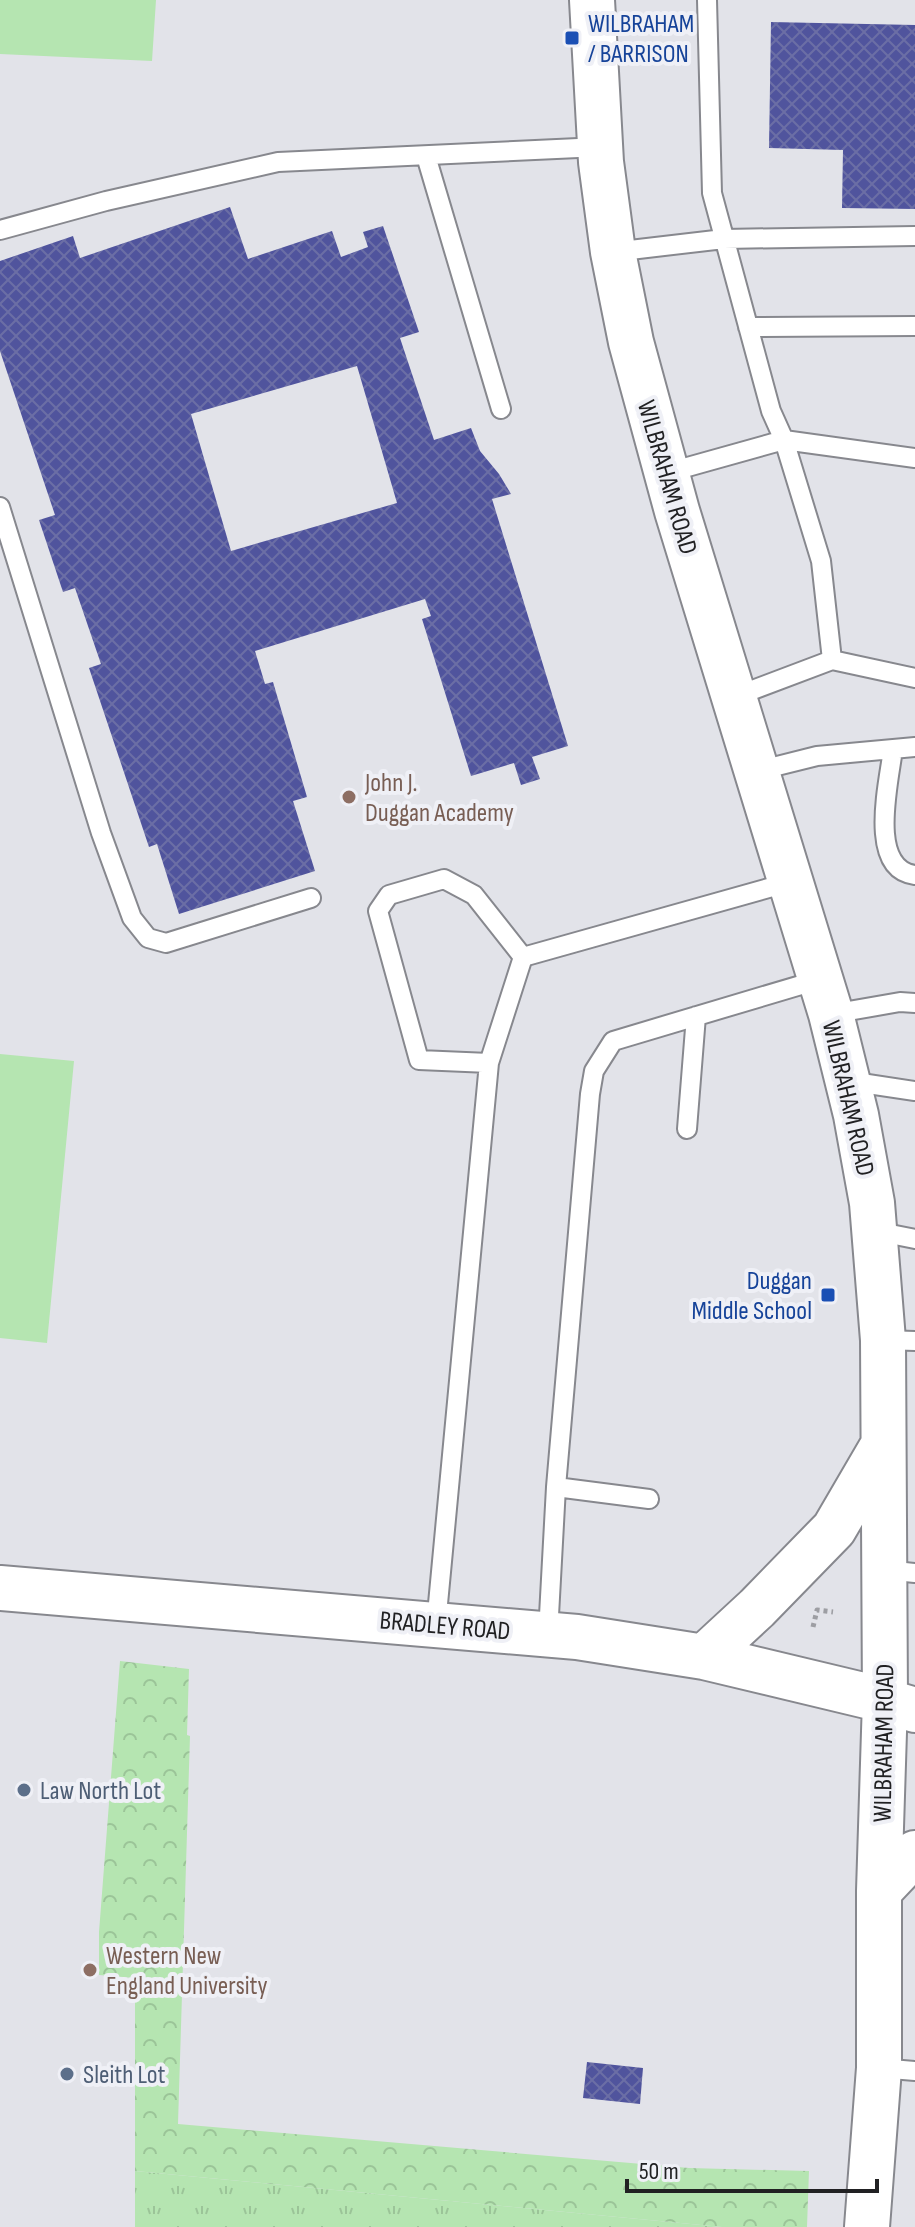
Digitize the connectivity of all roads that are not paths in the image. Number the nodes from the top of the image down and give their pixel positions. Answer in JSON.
{"nodes":[{"id":1,"x":592,"y":0,"type":"edge"},
{"id":2,"x":707,"y":0,"type":"edge"},
{"id":3,"x":600,"y":147,"type":"junction"},
{"id":4,"x":426,"y":156,"type":"junction"},
{"id":5,"x":0,"y":230,"type":"edge"},
{"id":6,"x":915,"y":236,"type":"edge"},
{"id":7,"x":724,"y":239,"type":"junction"},
{"id":8,"x":613,"y":252,"type":"junction"},
{"id":9,"x":915,"y":326,"type":"edge"},
{"id":10,"x":748,"y":327,"type":"junction"},
{"id":11,"x":501,"y":409,"type":"dead end"},
{"id":12,"x":784,"y":440,"type":"junction"},
{"id":13,"x":914,"y":459,"type":"edge"},
{"id":14,"x":666,"y":473,"type":"junction"},
{"id":15,"x":0,"y":507,"type":"edge"},
{"id":16,"x":832,"y":660,"type":"junction"},
{"id":17,"x":914,"y":672,"type":"edge"},
{"id":18,"x":734,"y":697,"type":"junction"},
{"id":19,"x":915,"y":747,"type":"edge"},
{"id":20,"x":893,"y":749,"type":"junction"},
{"id":21,"x":757,"y":771,"type":"junction"},
{"id":22,"x":910,"y":874,"type":"edge"},
{"id":23,"x":791,"y":882,"type":"junction"},
{"id":24,"x":311,"y":898,"type":"dead end"},
{"id":25,"x":523,"y":957,"type":"junction"},
{"id":26,"x":826,"y":996,"type":"junction"},
{"id":27,"x":915,"y":1003,"type":"edge"},
{"id":28,"x":696,"y":1016,"type":"junction"},
{"id":29,"x":489,"y":1063,"type":"junction"},
{"id":30,"x":848,"y":1081,"type":"junction"},
{"id":31,"x":915,"y":1091,"type":"edge"},
{"id":32,"x":687,"y":1129,"type":"dead end"},
{"id":33,"x":895,"y":1235,"type":"edge"},
{"id":34,"x":899,"y":1340,"type":"edge"},
{"id":35,"x":883,"y":1445,"type":"junction"},
{"id":36,"x":556,"y":1487,"type":"junction"},
{"id":37,"x":649,"y":1499,"type":"dead end"},
{"id":38,"x":900,"y":1572,"type":"edge"},
{"id":39,"x":0,"y":1588,"type":"edge"},
{"id":40,"x":436,"y":1625,"type":"junction"},
{"id":41,"x":548,"y":1634,"type":"junction"},
{"id":42,"x":704,"y":1657,"type":"junction"},
{"id":43,"x":900,"y":1705,"type":"edge"},
{"id":44,"x":915,"y":1853,"type":"edge"},
{"id":45,"x":879,"y":1891,"type":"junction"},
{"id":46,"x":897,"y":2070,"type":"edge"},
{"id":47,"x":867,"y":2227,"type":"edge"}],
"edges":[{"from":1,"to":3,"type":"main road","name":"WILBRAHAM ROAD"},
{"from":2,"to":7,"type":"lane"},
{"from":3,"to":4,"type":"lane"},
{"from":3,"to":8,"type":"main road","name":"WILBRAHAM ROAD"},
{"from":4,"to":5,"type":"lane"},
{"from":4,"to":11,"type":"lane"},
{"from":6,"to":7,"type":"lane"},
{"from":7,"to":8,"type":"lane"},
{"from":7,"to":10,"type":"lane"},
{"from":8,"to":14,"type":"main road","name":"WILBRAHAM ROAD"},
{"from":9,"to":10,"type":"lane"},
{"from":10,"to":12,"type":"lane"},
{"from":12,"to":13,"type":"lane"},
{"from":12,"to":14,"type":"lane"},
{"from":12,"to":16,"type":"lane"},
{"from":14,"to":18,"type":"main road","name":"WILBRAHAM ROAD"},
{"from":15,"to":24,"type":"lane"},
{"from":16,"to":17,"type":"lane"},
{"from":16,"to":18,"type":"lane"},
{"from":18,"to":21,"type":"main road","name":"WILBRAHAM ROAD"},
{"from":19,"to":20,"type":"lane"},
{"from":20,"to":21,"type":"lane"},
{"from":20,"to":22,"type":"lane"},
{"from":21,"to":23,"type":"main road","name":"WILBRAHAM ROAD"},
{"from":23,"to":25,"type":"lane"},
{"from":23,"to":26,"type":"main road","name":"WILBRAHAM ROAD"},
{"from":25,"to":29,"type":"lane"},
{"from":25,"to":29,"type":"lane"},
{"from":26,"to":27,"type":"lane"},
{"from":26,"to":28,"type":"lane"},
{"from":26,"to":30,"type":"main road","name":"WILBRAHAM ROAD"},
{"from":28,"to":32,"type":"lane"},
{"from":28,"to":36,"type":"lane"},
{"from":29,"to":40,"type":"lane"},
{"from":30,"to":31,"type":"lane"},
{"from":30,"to":33,"type":"main road","name":"WILBRAHAM ROAD"},
{"from":33,"to":34,"type":"main road","name":"WILBRAHAM ROAD"},
{"from":34,"to":35,"type":"main road","name":"WILBRAHAM ROAD"},
{"from":35,"to":38,"type":"main road","name":"WILBRAHAM ROAD"},
{"from":35,"to":42,"type":"main road"},
{"from":36,"to":37,"type":"lane"},
{"from":36,"to":41,"type":"lane"},
{"from":38,"to":43,"type":"main road","name":"WILBRAHAM ROAD"},
{"from":39,"to":40,"type":"main road","name":"BRADLEY ROAD"},
{"from":40,"to":41,"type":"main road","name":"BRADLEY ROAD"},
{"from":41,"to":42,"type":"main road","name":"BRADLEY ROAD"},
{"from":42,"to":43,"type":"main road","name":"BRADLEY ROAD"},
{"from":43,"to":45,"type":"main road","name":"WILBRAHAM ROAD"},
{"from":44,"to":45,"type":"main road"},
{"from":45,"to":46,"type":"main road","name":"WILBRAHAM ROAD"},
{"from":46,"to":47,"type":"main road","name":"WILBRAHAM ROAD"}]}
